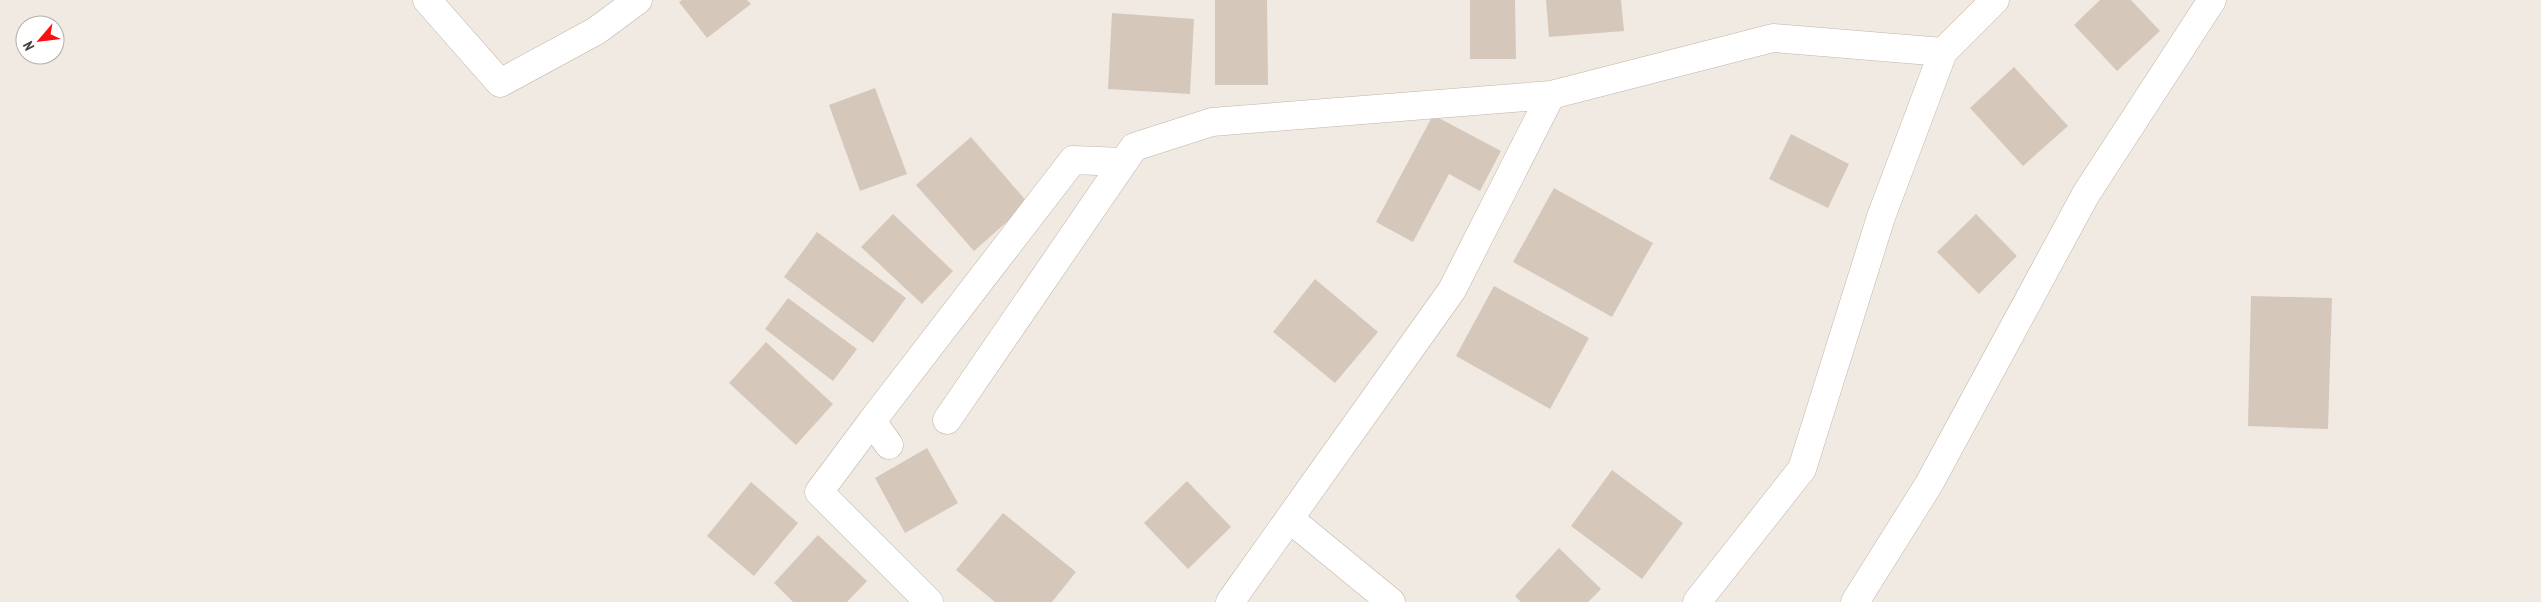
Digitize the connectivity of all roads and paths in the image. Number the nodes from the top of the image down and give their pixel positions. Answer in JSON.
{"nodes":[{"id":1,"x":426,"y":0,"type":"edge"},
{"id":2,"x":638,"y":0,"type":"edge"},
{"id":3,"x":1995,"y":0,"type":"edge"},
{"id":4,"x":2212,"y":0,"type":"edge"},
{"id":5,"x":1943,"y":52,"type":"junction"},
{"id":6,"x":1551,"y":95,"type":"junction"},
{"id":7,"x":1124,"y":162,"type":"junction"},
{"id":8,"x":947,"y":420,"type":"dead end"},
{"id":9,"x":872,"y":421,"type":"junction"},
{"id":10,"x":889,"y":445,"type":"dead end"},
{"id":11,"x":1291,"y":520,"type":"junction"},
{"id":12,"x":930,"y":602,"type":"edge"},
{"id":13,"x":1230,"y":602,"type":"edge"},
{"id":14,"x":1391,"y":602,"type":"edge"},
{"id":15,"x":1697,"y":602,"type":"edge"},
{"id":16,"x":1855,"y":602,"type":"edge"}],
"edges":[{"from":1,"to":2,"type":"street"},
{"from":3,"to":5,"type":"street"},
{"from":4,"to":16,"type":"street"},
{"from":5,"to":6,"type":"street"},
{"from":5,"to":15,"type":"street"},
{"from":6,"to":7,"type":"street"},
{"from":6,"to":11,"type":"street"},
{"from":7,"to":8,"type":"street"},
{"from":7,"to":9,"type":"street"},
{"from":9,"to":10,"type":"street"},
{"from":9,"to":12,"type":"street"},
{"from":11,"to":13,"type":"street"},
{"from":11,"to":14,"type":"street"}]}
